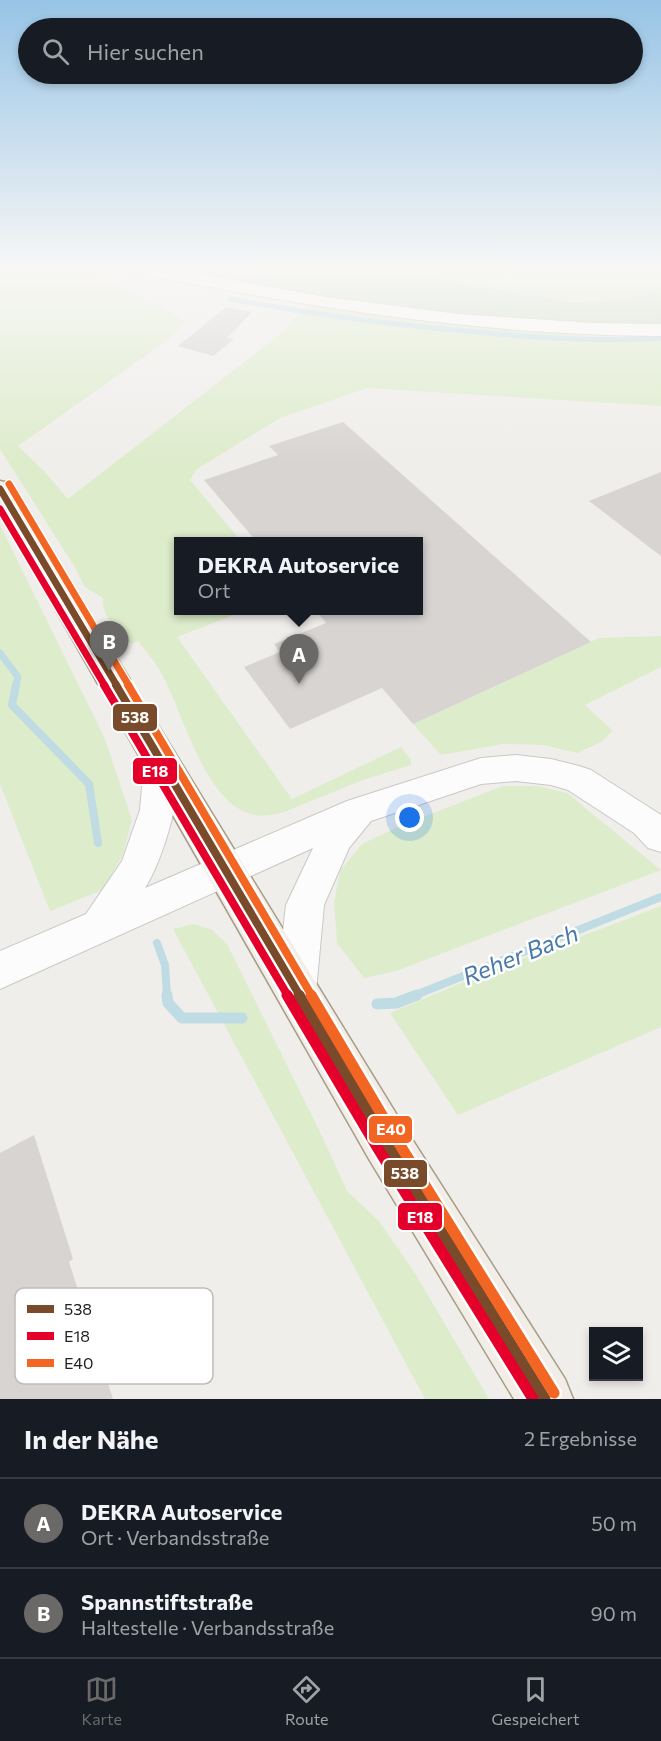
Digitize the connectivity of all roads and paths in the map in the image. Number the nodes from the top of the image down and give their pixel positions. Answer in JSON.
{"nodes":[{"id":1,"x":0,"y":489,"type":"edge"},
{"id":2,"x":161,"y":764,"type":"junction"},
{"id":3,"x":359,"y":811,"type":"junction"},
{"id":4,"x":661,"y":837,"type":"edge"},
{"id":5,"x":224,"y":870,"type":"junction"},
{"id":6,"x":100,"y":924,"type":"junction"},
{"id":7,"x":0,"y":970,"type":"edge"},
{"id":8,"x":296,"y":991,"type":"junction"},
{"id":9,"x":545,"y":1399,"type":"edge"}],
"edges":[{"from":1,"to":2,"type":"main road"},
{"from":2,"to":5,"type":"main road"},
{"from":2,"to":6,"type":"street"},
{"from":3,"to":4,"type":"street"},
{"from":3,"to":5,"type":"street"},
{"from":3,"to":8,"type":"street"},
{"from":5,"to":6,"type":"street"},
{"from":5,"to":8,"type":"main road"},
{"from":6,"to":7,"type":"street"},
{"from":8,"to":9,"type":"main road"}]}
